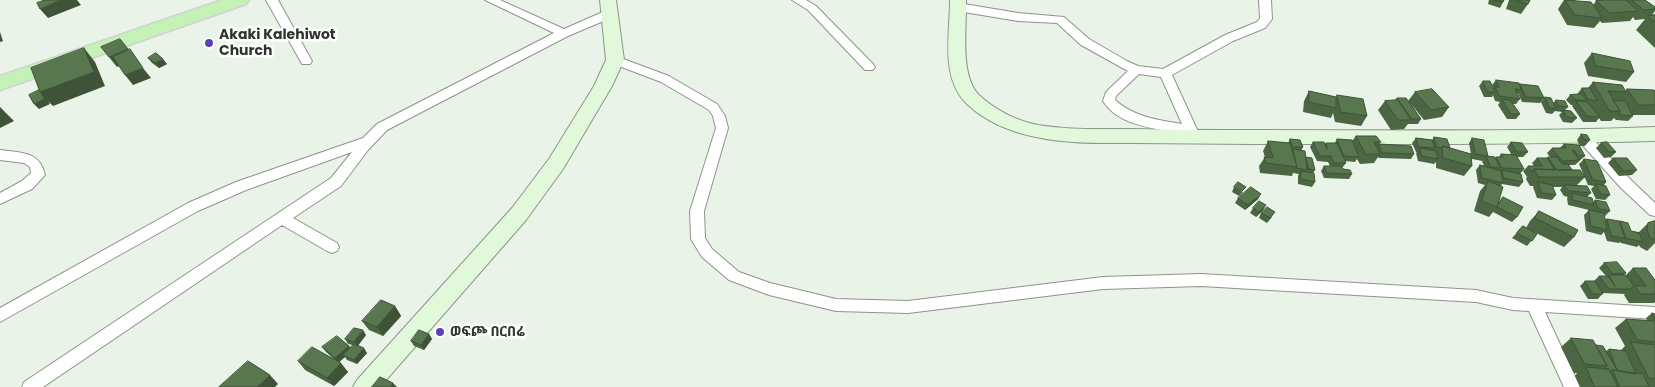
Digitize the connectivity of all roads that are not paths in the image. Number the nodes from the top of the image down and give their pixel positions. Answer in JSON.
{"nodes":[{"id":1,"x":214,"y":0,"type":"edge"},
{"id":2,"x":240,"y":0,"type":"edge"},
{"id":3,"x":272,"y":0,"type":"edge"},
{"id":4,"x":491,"y":0,"type":"edge"},
{"id":5,"x":798,"y":0,"type":"edge"},
{"id":6,"x":1266,"y":0,"type":"edge"},
{"id":7,"x":958,"y":3,"type":"edge"},
{"id":8,"x":609,"y":7,"type":"edge"},
{"id":9,"x":564,"y":33,"type":"junction"},
{"id":10,"x":306,"y":60,"type":"dead end"},
{"id":11,"x":615,"y":60,"type":"junction"},
{"id":12,"x":868,"y":67,"type":"dead end"},
{"id":13,"x":1136,"y":70,"type":"junction"},
{"id":14,"x":0,"y":73,"type":"edge"},
{"id":15,"x":1165,"y":73,"type":"junction"},
{"id":16,"x":0,"y":83,"type":"edge"},
{"id":17,"x":1193,"y":133,"type":"junction"},
{"id":18,"x":1655,"y":134,"type":"edge"},
{"id":19,"x":1583,"y":137,"type":"junction"},
{"id":20,"x":365,"y":142,"type":"junction"},
{"id":21,"x":0,"y":155,"type":"edge"},
{"id":22,"x":0,"y":200,"type":"edge"},
{"id":23,"x":1655,"y":211,"type":"edge"},
{"id":24,"x":281,"y":218,"type":"junction"},
{"id":25,"x":332,"y":247,"type":"dead end"},
{"id":26,"x":1534,"y":305,"type":"junction"},
{"id":27,"x":1655,"y":313,"type":"edge"},
{"id":28,"x":0,"y":316,"type":"edge"},
{"id":29,"x":30,"y":387,"type":"edge"},
{"id":30,"x":365,"y":387,"type":"edge"},
{"id":31,"x":1572,"y":387,"type":"edge"}],
"edges":[{"from":1,"to":14,"type":"main road"},
{"from":2,"to":16,"type":"main road"},
{"from":3,"to":10,"type":"street"},
{"from":4,"to":9,"type":"street"},
{"from":5,"to":12,"type":"street"},
{"from":6,"to":15,"type":"street"},
{"from":7,"to":13,"type":"street"},
{"from":7,"to":17,"type":"street"},
{"from":8,"to":9,"type":"street"},
{"from":8,"to":11,"type":"street"},
{"from":9,"to":20,"type":"street"},
{"from":11,"to":26,"type":"street"},
{"from":11,"to":30,"type":"street"},
{"from":13,"to":15,"type":"street"},
{"from":13,"to":17,"type":"street"},
{"from":15,"to":17,"type":"street"},
{"from":17,"to":19,"type":"street"},
{"from":18,"to":19,"type":"street"},
{"from":19,"to":23,"type":"street"},
{"from":20,"to":24,"type":"street"},
{"from":20,"to":28,"type":"street"},
{"from":21,"to":22,"type":"street"},
{"from":24,"to":25,"type":"street"},
{"from":24,"to":29,"type":"street"},
{"from":26,"to":27,"type":"street"},
{"from":26,"to":31,"type":"street"}]}
